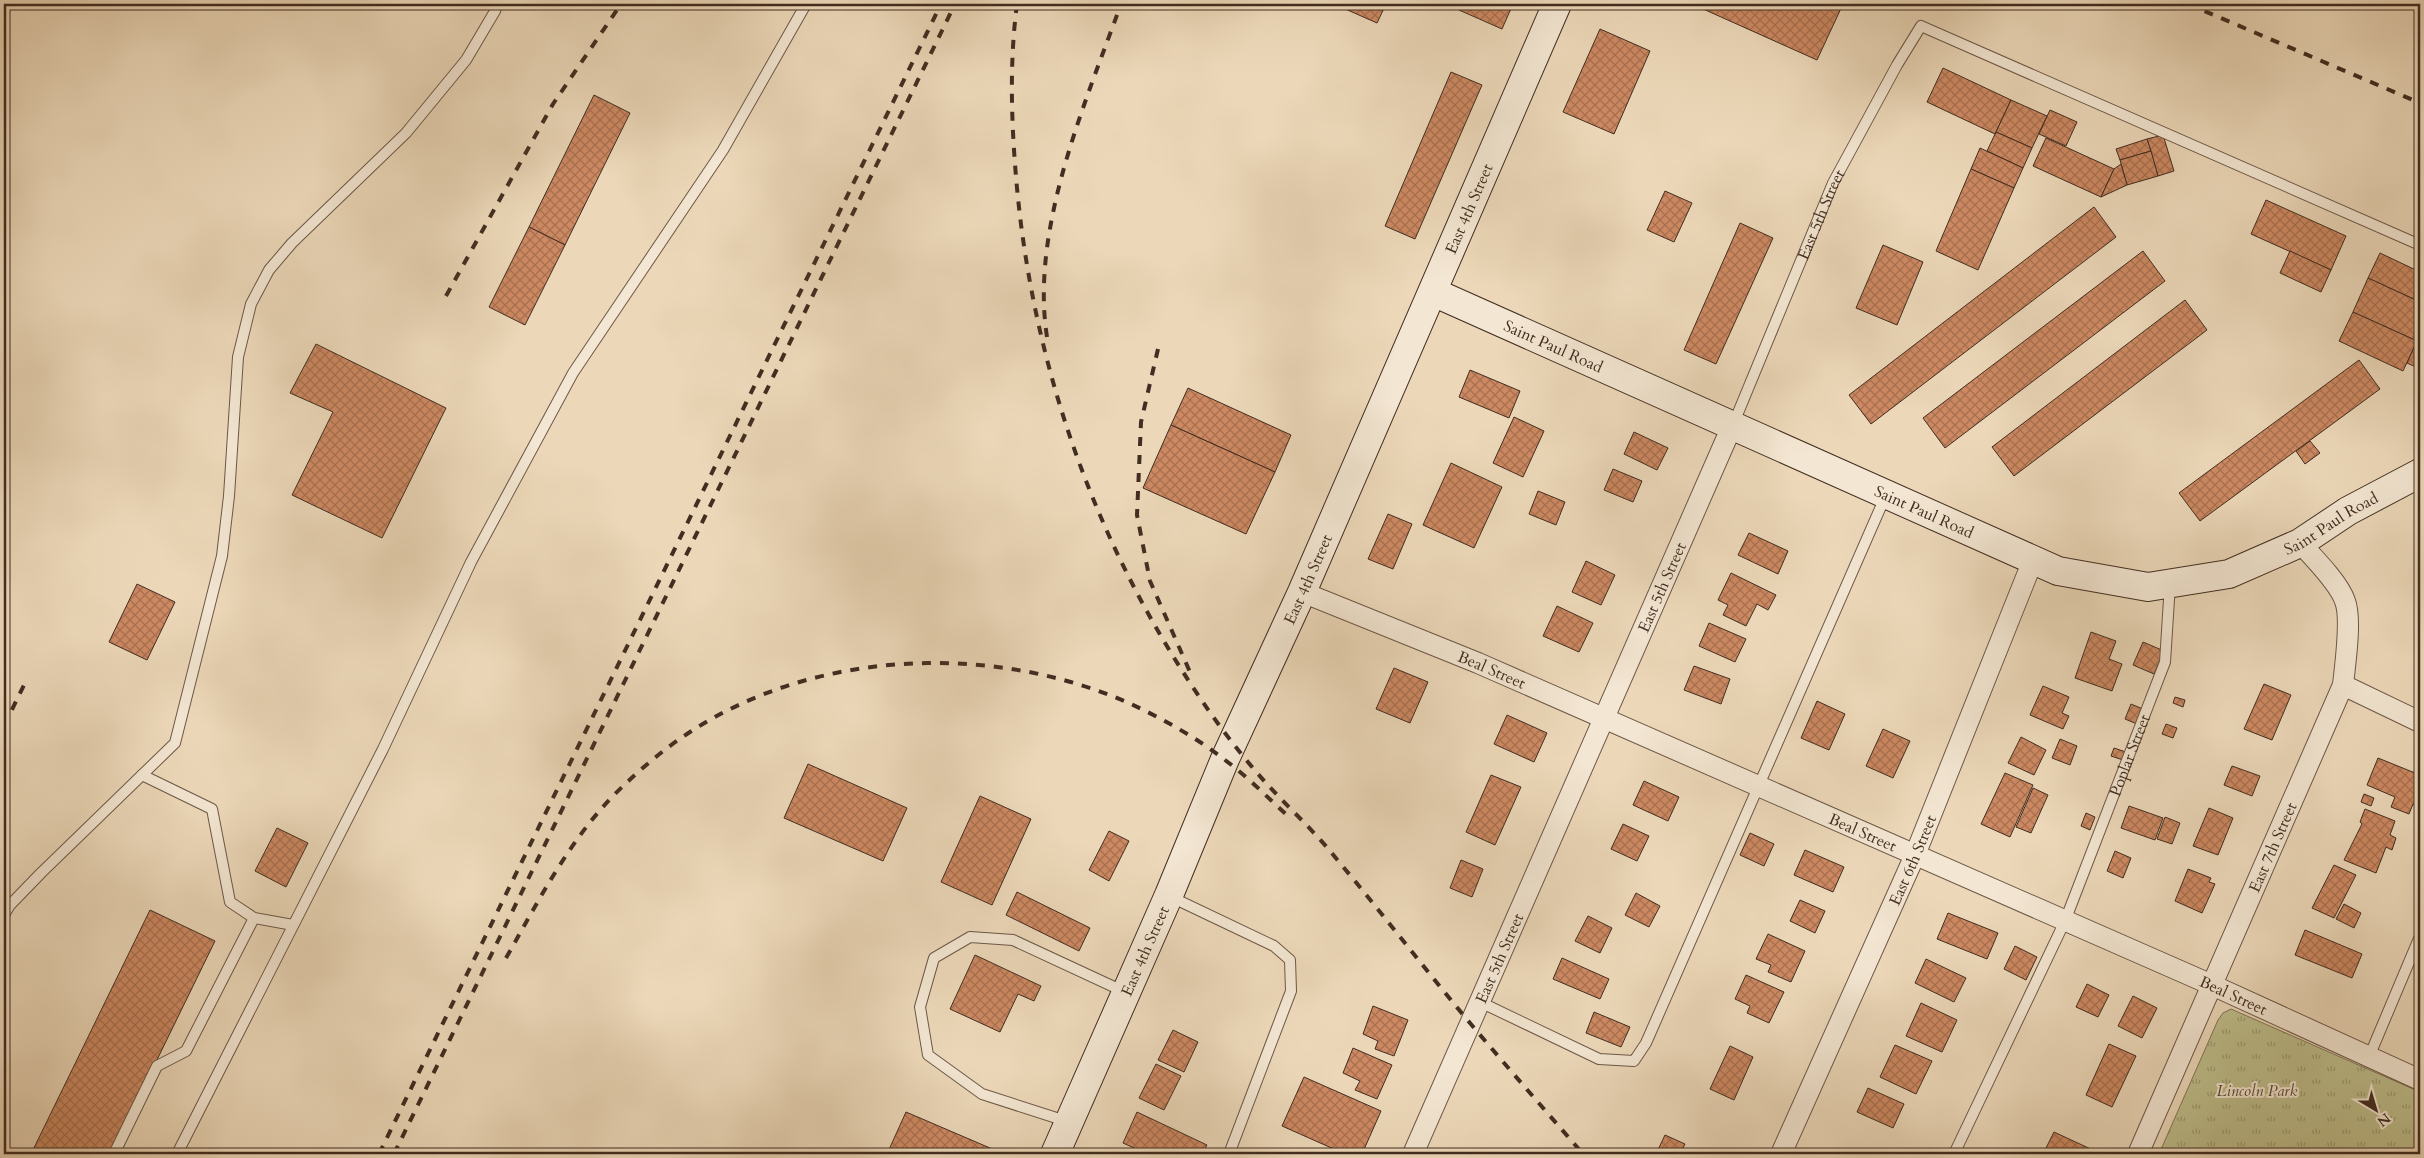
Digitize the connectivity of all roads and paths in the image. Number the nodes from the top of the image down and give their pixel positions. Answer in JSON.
{"nodes":[{"id":1,"x":497,"y":4,"type":"edge"},
{"id":2,"x":806,"y":4,"type":"edge"},
{"id":3,"x":1557,"y":4,"type":"edge"},
{"id":4,"x":2420,"y":245,"type":"edge"},
{"id":5,"x":1433,"y":292,"type":"junction"},
{"id":6,"x":1732,"y":426,"type":"junction"},
{"id":7,"x":2420,"y":473,"type":"edge"},
{"id":8,"x":1887,"y":494,"type":"junction"},
{"id":9,"x":2300,"y":542,"type":"junction"},
{"id":10,"x":2033,"y":560,"type":"junction"},
{"id":11,"x":2170,"y":583,"type":"junction"},
{"id":12,"x":1302,"y":592,"type":"junction"},
{"id":13,"x":2343,"y":686,"type":"junction"},
{"id":14,"x":1604,"y":719,"type":"junction"},
{"id":15,"x":2420,"y":722,"type":"edge"},
{"id":16,"x":142,"y":775,"type":"junction"},
{"id":17,"x":1759,"y":786,"type":"junction"},
{"id":18,"x":1915,"y":855,"type":"junction"},
{"id":19,"x":1168,"y":895,"type":"junction"},
{"id":20,"x":4,"y":915,"type":"edge"},
{"id":21,"x":254,"y":918,"type":"junction"},
{"id":22,"x":2064,"y":921,"type":"junction"},
{"id":23,"x":293,"y":925,"type":"junction"},
{"id":24,"x":2420,"y":936,"type":"edge"},
{"id":25,"x":2212,"y":986,"type":"junction"},
{"id":26,"x":1126,"y":992,"type":"junction"},
{"id":27,"x":1480,"y":1002,"type":"junction"},
{"id":28,"x":2369,"y":1057,"type":"junction"},
{"id":29,"x":2420,"y":1080,"type":"edge"},
{"id":30,"x":1069,"y":1122,"type":"junction"},
{"id":31,"x":114,"y":1154,"type":"edge"},
{"id":32,"x":177,"y":1154,"type":"edge"},
{"id":33,"x":1055,"y":1154,"type":"edge"},
{"id":34,"x":1229,"y":1154,"type":"edge"},
{"id":35,"x":1413,"y":1154,"type":"edge"},
{"id":36,"x":1781,"y":1154,"type":"edge"},
{"id":37,"x":1954,"y":1154,"type":"edge"},
{"id":38,"x":2138,"y":1154,"type":"edge"}],
"edges":[{"from":1,"to":16,"type":"lane"},
{"from":2,"to":23,"type":"lane"},
{"from":3,"to":5,"type":"main road","name":"East 4th Street"},
{"from":4,"to":6,"type":"lane","name":"East 5th Street"},
{"from":5,"to":6,"type":"main road","name":"Saint Paul Road"},
{"from":5,"to":12,"type":"main road","name":"East 4th Street"},
{"from":6,"to":8,"type":"main road","name":"Saint Paul Road"},
{"from":6,"to":14,"type":"street","name":"East 5th Street"},
{"from":7,"to":9,"type":"main road","name":"Saint Paul Road"},
{"from":8,"to":10,"type":"main road","name":"Saint Paul Road"},
{"from":8,"to":17,"type":"lane"},
{"from":9,"to":11,"type":"main road","name":"Saint Paul Road"},
{"from":9,"to":13,"type":"street","name":"East 7th Street"},
{"from":10,"to":11,"type":"main road","name":"Saint Paul Road"},
{"from":10,"to":18,"type":"street","name":"East 6th Street"},
{"from":11,"to":22,"type":"lane","name":"Poplar Street"},
{"from":12,"to":14,"type":"street","name":"Beal Street"},
{"from":12,"to":19,"type":"main road","name":"East 4th Street"},
{"from":13,"to":15,"type":"street"},
{"from":13,"to":25,"type":"street","name":"East 7th Street"},
{"from":14,"to":17,"type":"street","name":"Beal Street"},
{"from":14,"to":27,"type":"street","name":"East 5th Street"},
{"from":16,"to":20,"type":"lane"},
{"from":16,"to":21,"type":"lane"},
{"from":17,"to":18,"type":"street","name":"Beal Street"},
{"from":17,"to":27,"type":"lane"},
{"from":18,"to":22,"type":"street","name":"Beal Street"},
{"from":18,"to":36,"type":"street","name":"East 6th Street"},
{"from":19,"to":26,"type":"main road","name":"East 4th Street"},
{"from":19,"to":34,"type":"lane"},
{"from":21,"to":23,"type":"lane"},
{"from":21,"to":31,"type":"lane"},
{"from":22,"to":25,"type":"street","name":"Beal Street"},
{"from":22,"to":37,"type":"lane","name":"Poplar Street"},
{"from":23,"to":32,"type":"lane"},
{"from":24,"to":28,"type":"lane"},
{"from":25,"to":28,"type":"street","name":"Beal Street"},
{"from":25,"to":38,"type":"street","name":"East 7th Street"},
{"from":26,"to":30,"type":"main road","name":"East 4th Street"},
{"from":26,"to":30,"type":"lane"},
{"from":27,"to":35,"type":"street","name":"East 5th Street"},
{"from":28,"to":29,"type":"street","name":"Beal Street"},
{"from":30,"to":33,"type":"main road","name":"East 4th Street"}]}
